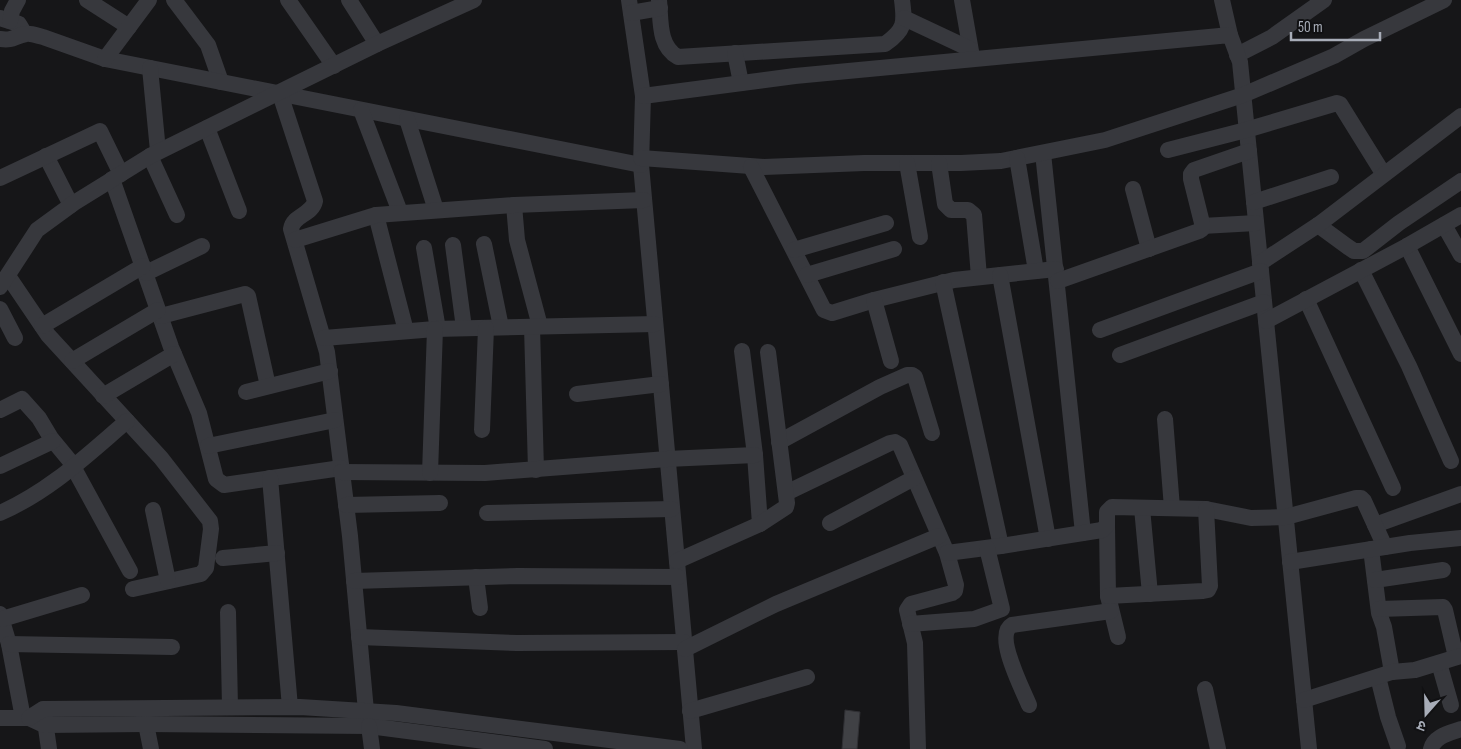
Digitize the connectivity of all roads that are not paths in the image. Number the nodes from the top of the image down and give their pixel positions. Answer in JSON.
{"nodes":[{"id":1,"x":18,"y":0,"type":"edge"},
{"id":2,"x":87,"y":0,"type":"edge"},
{"id":3,"x":149,"y":0,"type":"edge"},
{"id":4,"x":174,"y":0,"type":"edge"},
{"id":5,"x":288,"y":0,"type":"edge"},
{"id":6,"x":349,"y":0,"type":"edge"},
{"id":7,"x":902,"y":0,"type":"edge"},
{"id":8,"x":962,"y":0,"type":"edge"},
{"id":9,"x":1222,"y":0,"type":"edge"},
{"id":10,"x":1444,"y":0,"type":"edge"},
{"id":11,"x":463,"y":2,"type":"edge"},
{"id":12,"x":1317,"y":2,"type":"edge"},
{"id":13,"x":659,"y":4,"type":"edge"},
{"id":14,"x":630,"y":6,"type":"edge"},
{"id":15,"x":904,"y":18,"type":"junction"},
{"id":16,"x":5,"y":19,"type":"edge"},
{"id":17,"x":129,"y":27,"type":"junction"},
{"id":18,"x":25,"y":34,"type":"junction"},
{"id":19,"x":1230,"y":36,"type":"junction"},
{"id":20,"x":1,"y":40,"type":"edge"},
{"id":21,"x":377,"y":44,"type":"junction"},
{"id":22,"x":885,"y":44,"type":"junction"},
{"id":23,"x":808,"y":48,"type":"junction"},
{"id":24,"x":735,"y":53,"type":"junction"},
{"id":25,"x":971,"y":54,"type":"junction"},
{"id":26,"x":1237,"y":55,"type":"junction"},
{"id":27,"x":105,"y":59,"type":"junction"},
{"id":28,"x":334,"y":66,"type":"junction"},
{"id":29,"x":150,"y":68,"type":"junction"},
{"id":30,"x":889,"y":68,"type":"junction"},
{"id":31,"x":812,"y":75,"type":"junction"},
{"id":32,"x":220,"y":82,"type":"junction"},
{"id":33,"x":741,"y":83,"type":"junction"},
{"id":34,"x":279,"y":94,"type":"junction"},
{"id":35,"x":1243,"y":95,"type":"junction"},
{"id":36,"x":643,"y":96,"type":"junction"},
{"id":37,"x":361,"y":110,"type":"junction"},
{"id":38,"x":407,"y":119,"type":"junction"},
{"id":39,"x":1458,"y":124,"type":"edge"},
{"id":40,"x":207,"y":128,"type":"junction"},
{"id":41,"x":1246,"y":130,"type":"junction"},
{"id":42,"x":1168,"y":150,"type":"dead end"},
{"id":43,"x":1248,"y":151,"type":"junction"},
{"id":44,"x":1043,"y":153,"type":"junction"},
{"id":45,"x":154,"y":154,"type":"junction"},
{"id":46,"x":46,"y":156,"type":"junction"},
{"id":47,"x":1017,"y":158,"type":"junction"},
{"id":48,"x":641,"y":161,"type":"junction"},
{"id":49,"x":907,"y":163,"type":"junction"},
{"id":50,"x":939,"y":163,"type":"junction"},
{"id":51,"x":751,"y":167,"type":"junction"},
{"id":52,"x":1381,"y":170,"type":"dead end"},
{"id":53,"x":116,"y":176,"type":"junction"},
{"id":54,"x":1330,"y":177,"type":"dead end"},
{"id":55,"x":0,"y":178,"type":"edge"},
{"id":56,"x":1461,"y":181,"type":"edge"},
{"id":57,"x":1133,"y":189,"type":"dead end"},
{"id":58,"x":644,"y":200,"type":"junction"},
{"id":59,"x":1254,"y":202,"type":"junction"},
{"id":60,"x":71,"y":205,"type":"junction"},
{"id":61,"x":514,"y":205,"type":"junction"},
{"id":62,"x":436,"y":210,"type":"junction"},
{"id":63,"x":239,"y":211,"type":"dead end"},
{"id":64,"x":400,"y":212,"type":"junction"},
{"id":65,"x":177,"y":215,"type":"dead end"},
{"id":66,"x":376,"y":215,"type":"junction"},
{"id":67,"x":1461,"y":215,"type":"edge"},
{"id":68,"x":886,"y":223,"type":"dead end"},
{"id":69,"x":1256,"y":223,"type":"junction"},
{"id":70,"x":1444,"y":224,"type":"junction"},
{"id":71,"x":1318,"y":225,"type":"junction"},
{"id":72,"x":1202,"y":226,"type":"junction"},
{"id":73,"x":920,"y":237,"type":"dead end"},
{"id":74,"x":295,"y":240,"type":"junction"},
{"id":75,"x":484,"y":244,"type":"dead end"},
{"id":76,"x":453,"y":245,"type":"dead end"},
{"id":77,"x":202,"y":246,"type":"dead end"},
{"id":78,"x":1407,"y":246,"type":"junction"},
{"id":79,"x":424,"y":248,"type":"dead end"},
{"id":80,"x":894,"y":249,"type":"dead end"},
{"id":81,"x":1149,"y":249,"type":"junction"},
{"id":82,"x":794,"y":250,"type":"junction"},
{"id":83,"x":1461,"y":255,"type":"edge"},
{"id":84,"x":1260,"y":267,"type":"junction"},
{"id":85,"x":145,"y":270,"type":"junction"},
{"id":86,"x":1361,"y":270,"type":"junction"},
{"id":87,"x":1036,"y":271,"type":"junction"},
{"id":88,"x":1000,"y":275,"type":"junction"},
{"id":89,"x":1057,"y":275,"type":"junction"},
{"id":90,"x":807,"y":276,"type":"junction"},
{"id":91,"x":979,"y":277,"type":"junction"},
{"id":92,"x":4,"y":282,"type":"edge"},
{"id":93,"x":943,"y":282,"type":"junction"},
{"id":94,"x":874,"y":300,"type":"junction"},
{"id":95,"x":1306,"y":300,"type":"junction"},
{"id":96,"x":1264,"y":302,"type":"junction"},
{"id":97,"x":0,"y":309,"type":"edge"},
{"id":98,"x":159,"y":313,"type":"junction"},
{"id":99,"x":1266,"y":321,"type":"junction"},
{"id":100,"x":655,"y":324,"type":"junction"},
{"id":101,"x":42,"y":326,"type":"junction"},
{"id":102,"x":493,"y":327,"type":"junction"},
{"id":103,"x":536,"y":327,"type":"junction"},
{"id":104,"x":464,"y":328,"type":"junction"},
{"id":105,"x":437,"y":329,"type":"junction"},
{"id":106,"x":1100,"y":330,"type":"dead end"},
{"id":107,"x":406,"y":331,"type":"junction"},
{"id":108,"x":15,"y":338,"type":"dead end"},
{"id":109,"x":324,"y":338,"type":"junction"},
{"id":110,"x":742,"y":351,"type":"dead end"},
{"id":111,"x":768,"y":352,"type":"dead end"},
{"id":112,"x":174,"y":354,"type":"junction"},
{"id":113,"x":1461,"y":354,"type":"edge"},
{"id":114,"x":1120,"y":355,"type":"dead end"},
{"id":115,"x":891,"y":360,"type":"dead end"},
{"id":116,"x":72,"y":361,"type":"junction"},
{"id":117,"x":330,"y":371,"type":"junction"},
{"id":118,"x":661,"y":384,"type":"junction"},
{"id":119,"x":268,"y":386,"type":"junction"},
{"id":120,"x":246,"y":392,"type":"dead end"},
{"id":121,"x":577,"y":394,"type":"dead end"},
{"id":122,"x":103,"y":396,"type":"junction"},
{"id":123,"x":0,"y":410,"type":"edge"},
{"id":124,"x":1165,"y":419,"type":"dead end"},
{"id":125,"x":335,"y":420,"type":"junction"},
{"id":126,"x":127,"y":421,"type":"junction"},
{"id":127,"x":482,"y":430,"type":"dead end"},
{"id":128,"x":932,"y":433,"type":"dead end"},
{"id":129,"x":53,"y":441,"type":"junction"},
{"id":130,"x":779,"y":442,"type":"junction"},
{"id":131,"x":208,"y":446,"type":"junction"},
{"id":132,"x":755,"y":455,"type":"junction"},
{"id":133,"x":668,"y":459,"type":"junction"},
{"id":134,"x":1451,"y":462,"type":"dead end"},
{"id":135,"x":0,"y":466,"type":"edge"},
{"id":136,"x":73,"y":467,"type":"junction"},
{"id":137,"x":341,"y":470,"type":"junction"},
{"id":138,"x":536,"y":470,"type":"junction"},
{"id":139,"x":430,"y":473,"type":"junction"},
{"id":140,"x":270,"y":478,"type":"junction"},
{"id":141,"x":914,"y":478,"type":"junction"},
{"id":142,"x":1393,"y":488,"type":"dead end"},
{"id":143,"x":786,"y":493,"type":"junction"},
{"id":144,"x":1461,"y":494,"type":"edge"},
{"id":145,"x":440,"y":503,"type":"dead end"},
{"id":146,"x":346,"y":505,"type":"junction"},
{"id":147,"x":672,"y":508,"type":"junction"},
{"id":148,"x":1142,"y":508,"type":"junction"},
{"id":149,"x":1172,"y":508,"type":"junction"},
{"id":150,"x":1206,"y":509,"type":"junction"},
{"id":151,"x":153,"y":510,"type":"dead end"},
{"id":152,"x":0,"y":513,"type":"edge"},
{"id":153,"x":488,"y":514,"type":"dead end"},
{"id":154,"x":1286,"y":518,"type":"junction"},
{"id":155,"x":830,"y":523,"type":"dead end"},
{"id":156,"x":760,"y":524,"type":"junction"},
{"id":157,"x":1107,"y":525,"type":"junction"},
{"id":158,"x":1375,"y":525,"type":"junction"},
{"id":159,"x":1083,"y":533,"type":"junction"},
{"id":160,"x":939,"y":536,"type":"junction"},
{"id":161,"x":1461,"y":538,"type":"edge"},
{"id":162,"x":1048,"y":539,"type":"junction"},
{"id":163,"x":994,"y":547,"type":"junction"},
{"id":164,"x":1378,"y":548,"type":"junction"},
{"id":165,"x":276,"y":553,"type":"junction"},
{"id":166,"x":947,"y":553,"type":"junction"},
{"id":167,"x":223,"y":558,"type":"dead end"},
{"id":168,"x":1290,"y":562,"type":"junction"},
{"id":169,"x":678,"y":569,"type":"junction"},
{"id":170,"x":1444,"y":570,"type":"dead end"},
{"id":171,"x":130,"y":571,"type":"dead end"},
{"id":172,"x":476,"y":577,"type":"junction"},
{"id":173,"x":1375,"y":580,"type":"junction"},
{"id":174,"x":168,"y":581,"type":"junction"},
{"id":175,"x":354,"y":581,"type":"junction"},
{"id":176,"x":133,"y":588,"type":"dead end"},
{"id":177,"x":82,"y":594,"type":"dead end"},
{"id":178,"x":1150,"y":594,"type":"junction"},
{"id":179,"x":1109,"y":603,"type":"junction"},
{"id":180,"x":480,"y":608,"type":"dead end"},
{"id":181,"x":1379,"y":609,"type":"junction"},
{"id":182,"x":228,"y":612,"type":"dead end"},
{"id":183,"x":1,"y":616,"type":"edge"},
{"id":184,"x":910,"y":624,"type":"junction"},
{"id":185,"x":359,"y":637,"type":"junction"},
{"id":186,"x":1118,"y":637,"type":"dead end"},
{"id":187,"x":9,"y":644,"type":"junction"},
{"id":188,"x":684,"y":645,"type":"junction"},
{"id":189,"x":172,"y":647,"type":"dead end"},
{"id":190,"x":1459,"y":657,"type":"edge"},
{"id":191,"x":1439,"y":662,"type":"junction"},
{"id":192,"x":1385,"y":674,"type":"junction"},
{"id":193,"x":807,"y":677,"type":"dead end"},
{"id":194,"x":1205,"y":689,"type":"dead end"},
{"id":195,"x":1304,"y":700,"type":"junction"},
{"id":196,"x":1029,"y":705,"type":"dead end"},
{"id":197,"x":1451,"y":705,"type":"dead end"},
{"id":198,"x":143,"y":707,"type":"junction"},
{"id":199,"x":230,"y":707,"type":"junction"},
{"id":200,"x":290,"y":707,"type":"junction"},
{"id":201,"x":690,"y":711,"type":"junction"},
{"id":202,"x":44,"y":717,"type":"junction"},
{"id":203,"x":0,"y":718,"type":"edge"},
{"id":204,"x":26,"y":718,"type":"junction"},
{"id":205,"x":368,"y":719,"type":"junction"},
{"id":206,"x":146,"y":724,"type":"junction"},
{"id":207,"x":1461,"y":729,"type":"edge"},
{"id":208,"x":1398,"y":746,"type":"dead end"},
{"id":209,"x":510,"y":747,"type":"edge"},
{"id":210,"x":49,"y":749,"type":"edge"},
{"id":211,"x":151,"y":749,"type":"edge"},
{"id":212,"x":372,"y":749,"type":"edge"},
{"id":213,"x":545,"y":749,"type":"edge"},
{"id":214,"x":680,"y":749,"type":"edge"},
{"id":215,"x":694,"y":749,"type":"edge"},
{"id":216,"x":918,"y":749,"type":"edge"},
{"id":217,"x":1218,"y":749,"type":"edge"},
{"id":218,"x":1309,"y":749,"type":"edge"},
{"id":219,"x":1431,"y":749,"type":"edge"}],
"edges":[{"from":1,"to":16,"type":"street"},
{"from":2,"to":17,"type":"street"},
{"from":3,"to":17,"type":"street"},
{"from":4,"to":32,"type":"street"},
{"from":5,"to":28,"type":"street"},
{"from":6,"to":21,"type":"street"},
{"from":7,"to":15,"type":"street"},
{"from":8,"to":25,"type":"street"},
{"from":9,"to":19,"type":"street"},
{"from":10,"to":35,"type":"street"},
{"from":11,"to":21,"type":"street"},
{"from":12,"to":26,"type":"street"},
{"from":13,"to":14,"type":"street"},
{"from":13,"to":24,"type":"street"},
{"from":14,"to":36,"type":"street"},
{"from":15,"to":22,"type":"street"},
{"from":15,"to":25,"type":"street"},
{"from":16,"to":18,"type":"street"},
{"from":17,"to":27,"type":"street"},
{"from":18,"to":20,"type":"street"},
{"from":18,"to":27,"type":"street"},
{"from":19,"to":25,"type":"street"},
{"from":19,"to":26,"type":"street"},
{"from":21,"to":28,"type":"street"},
{"from":22,"to":23,"type":"street"},
{"from":22,"to":30,"type":"street"},
{"from":23,"to":24,"type":"street"},
{"from":23,"to":31,"type":"street"},
{"from":24,"to":33,"type":"street"},
{"from":25,"to":30,"type":"street"},
{"from":26,"to":35,"type":"street"},
{"from":27,"to":29,"type":"street"},
{"from":28,"to":34,"type":"street"},
{"from":29,"to":32,"type":"street"},
{"from":29,"to":45,"type":"street"},
{"from":30,"to":31,"type":"street"},
{"from":31,"to":33,"type":"street"},
{"from":32,"to":34,"type":"street"},
{"from":33,"to":36,"type":"street"},
{"from":34,"to":37,"type":"street"},
{"from":34,"to":40,"type":"street"},
{"from":34,"to":74,"type":"street"},
{"from":35,"to":41,"type":"street"},
{"from":35,"to":44,"type":"street"},
{"from":36,"to":48,"type":"street"},
{"from":37,"to":38,"type":"street"},
{"from":37,"to":64,"type":"street"},
{"from":38,"to":48,"type":"street"},
{"from":38,"to":62,"type":"street"},
{"from":39,"to":71,"type":"street"},
{"from":40,"to":45,"type":"street"},
{"from":40,"to":63,"type":"street"},
{"from":41,"to":42,"type":"street"},
{"from":41,"to":43,"type":"street"},
{"from":41,"to":52,"type":"street"},
{"from":43,"to":59,"type":"street"},
{"from":43,"to":72,"type":"street"},
{"from":44,"to":47,"type":"street"},
{"from":44,"to":89,"type":"street"},
{"from":45,"to":53,"type":"street"},
{"from":45,"to":65,"type":"street"},
{"from":46,"to":53,"type":"street"},
{"from":46,"to":55,"type":"street"},
{"from":46,"to":60,"type":"street"},
{"from":47,"to":50,"type":"street"},
{"from":47,"to":87,"type":"street"},
{"from":48,"to":51,"type":"street"},
{"from":48,"to":58,"type":"street"},
{"from":49,"to":50,"type":"street"},
{"from":49,"to":51,"type":"street"},
{"from":49,"to":73,"type":"street"},
{"from":50,"to":91,"type":"street"},
{"from":51,"to":82,"type":"street"},
{"from":53,"to":60,"type":"street"},
{"from":53,"to":85,"type":"street"},
{"from":54,"to":59,"type":"street"},
{"from":56,"to":71,"type":"street"},
{"from":57,"to":81,"type":"street"},
{"from":58,"to":61,"type":"street"},
{"from":58,"to":100,"type":"street"},
{"from":59,"to":69,"type":"street"},
{"from":60,"to":92,"type":"street"},
{"from":61,"to":62,"type":"street"},
{"from":61,"to":103,"type":"street"},
{"from":62,"to":64,"type":"street"},
{"from":64,"to":66,"type":"street"},
{"from":66,"to":74,"type":"street"},
{"from":66,"to":107,"type":"street"},
{"from":67,"to":70,"type":"street"},
{"from":68,"to":82,"type":"street"},
{"from":69,"to":72,"type":"street"},
{"from":69,"to":84,"type":"street"},
{"from":70,"to":78,"type":"street"},
{"from":70,"to":83,"type":"street"},
{"from":71,"to":84,"type":"street"},
{"from":72,"to":81,"type":"street"},
{"from":74,"to":109,"type":"street"},
{"from":75,"to":102,"type":"street"},
{"from":76,"to":104,"type":"street"},
{"from":77,"to":85,"type":"street"},
{"from":78,"to":86,"type":"street"},
{"from":78,"to":113,"type":"street"},
{"from":79,"to":105,"type":"street"},
{"from":80,"to":90,"type":"street"},
{"from":81,"to":89,"type":"street"},
{"from":82,"to":90,"type":"street"},
{"from":84,"to":96,"type":"street"},
{"from":84,"to":106,"type":"street"},
{"from":85,"to":98,"type":"street"},
{"from":85,"to":101,"type":"street"},
{"from":86,"to":95,"type":"street"},
{"from":86,"to":134,"type":"street"},
{"from":87,"to":88,"type":"street"},
{"from":87,"to":89,"type":"street"},
{"from":88,"to":91,"type":"street"},
{"from":88,"to":162,"type":"street"},
{"from":89,"to":159,"type":"street"},
{"from":90,"to":94,"type":"street"},
{"from":91,"to":93,"type":"street"},
{"from":92,"to":101,"type":"street"},
{"from":93,"to":94,"type":"street"},
{"from":93,"to":163,"type":"street"},
{"from":94,"to":115,"type":"street"},
{"from":95,"to":99,"type":"street"},
{"from":95,"to":142,"type":"street"},
{"from":96,"to":99,"type":"street"},
{"from":96,"to":114,"type":"street"},
{"from":97,"to":108,"type":"street"},
{"from":98,"to":112,"type":"street"},
{"from":98,"to":116,"type":"street"},
{"from":98,"to":119,"type":"street"},
{"from":99,"to":154,"type":"street"},
{"from":100,"to":103,"type":"street"},
{"from":100,"to":118,"type":"street"},
{"from":101,"to":116,"type":"street"},
{"from":102,"to":103,"type":"street"},
{"from":102,"to":104,"type":"street"},
{"from":102,"to":127,"type":"street"},
{"from":103,"to":138,"type":"street"},
{"from":104,"to":105,"type":"street"},
{"from":105,"to":107,"type":"street"},
{"from":105,"to":139,"type":"street"},
{"from":107,"to":109,"type":"street"},
{"from":109,"to":117,"type":"street"},
{"from":110,"to":132,"type":"street"},
{"from":111,"to":130,"type":"street"},
{"from":112,"to":122,"type":"street"},
{"from":112,"to":131,"type":"street"},
{"from":116,"to":122,"type":"street"},
{"from":117,"to":119,"type":"street"},
{"from":117,"to":125,"type":"street"},
{"from":118,"to":121,"type":"street"},
{"from":118,"to":133,"type":"street"},
{"from":119,"to":120,"type":"street"},
{"from":122,"to":126,"type":"street"},
{"from":123,"to":129,"type":"street"},
{"from":124,"to":149,"type":"street"},
{"from":125,"to":131,"type":"street"},
{"from":125,"to":137,"type":"street"},
{"from":126,"to":136,"type":"street"},
{"from":126,"to":174,"type":"street"},
{"from":128,"to":130,"type":"street"},
{"from":129,"to":135,"type":"street"},
{"from":129,"to":136,"type":"street"},
{"from":130,"to":143,"type":"street"},
{"from":131,"to":140,"type":"street"},
{"from":132,"to":133,"type":"street"},
{"from":132,"to":156,"type":"street"},
{"from":133,"to":138,"type":"street"},
{"from":133,"to":147,"type":"street"},
{"from":136,"to":152,"type":"street"},
{"from":136,"to":171,"type":"street"},
{"from":137,"to":139,"type":"street"},
{"from":137,"to":140,"type":"street"},
{"from":137,"to":146,"type":"street"},
{"from":138,"to":139,"type":"street"},
{"from":140,"to":165,"type":"street"},
{"from":141,"to":143,"type":"street"},
{"from":141,"to":155,"type":"street"},
{"from":141,"to":160,"type":"street"},
{"from":143,"to":156,"type":"street"},
{"from":144,"to":158,"type":"street"},
{"from":145,"to":146,"type":"street"},
{"from":146,"to":175,"type":"street"},
{"from":147,"to":153,"type":"street"},
{"from":147,"to":169,"type":"street"},
{"from":148,"to":149,"type":"street"},
{"from":148,"to":157,"type":"street"},
{"from":148,"to":178,"type":"street"},
{"from":149,"to":150,"type":"street"},
{"from":150,"to":154,"type":"street"},
{"from":150,"to":178,"type":"street"},
{"from":151,"to":174,"type":"street"},
{"from":154,"to":158,"type":"street"},
{"from":154,"to":168,"type":"street"},
{"from":156,"to":169,"type":"street"},
{"from":157,"to":159,"type":"street"},
{"from":157,"to":179,"type":"street"},
{"from":158,"to":164,"type":"street"},
{"from":159,"to":162,"type":"street"},
{"from":160,"to":166,"type":"street"},
{"from":160,"to":188,"type":"street"},
{"from":161,"to":164,"type":"street"},
{"from":162,"to":163,"type":"street"},
{"from":163,"to":166,"type":"street"},
{"from":163,"to":184,"type":"street"},
{"from":164,"to":168,"type":"street"},
{"from":164,"to":173,"type":"street"},
{"from":165,"to":167,"type":"street"},
{"from":165,"to":200,"type":"street"},
{"from":166,"to":184,"type":"street"},
{"from":168,"to":195,"type":"street"},
{"from":169,"to":172,"type":"street"},
{"from":169,"to":188,"type":"street"},
{"from":170,"to":173,"type":"street"},
{"from":172,"to":175,"type":"street"},
{"from":172,"to":180,"type":"street"},
{"from":173,"to":181,"type":"street"},
{"from":174,"to":176,"type":"street"},
{"from":175,"to":185,"type":"street"},
{"from":177,"to":183,"type":"street"},
{"from":178,"to":179,"type":"street"},
{"from":179,"to":186,"type":"street"},
{"from":179,"to":196,"type":"street"},
{"from":181,"to":190,"type":"street"},
{"from":181,"to":192,"type":"street"},
{"from":182,"to":199,"type":"street"},
{"from":183,"to":187,"type":"street"},
{"from":184,"to":216,"type":"street"},
{"from":185,"to":188,"type":"street"},
{"from":185,"to":205,"type":"street"},
{"from":187,"to":189,"type":"street"},
{"from":187,"to":204,"type":"street"},
{"from":188,"to":201,"type":"street"},
{"from":190,"to":191,"type":"street"},
{"from":191,"to":192,"type":"street"},
{"from":191,"to":197,"type":"street"},
{"from":192,"to":195,"type":"street"},
{"from":192,"to":208,"type":"street"},
{"from":193,"to":201,"type":"street"},
{"from":194,"to":217,"type":"street"},
{"from":195,"to":218,"type":"street"},
{"from":198,"to":199,"type":"street"},
{"from":198,"to":202,"type":"street"},
{"from":198,"to":206,"type":"street"},
{"from":199,"to":200,"type":"street"},
{"from":200,"to":205,"type":"street"},
{"from":201,"to":215,"type":"street"},
{"from":202,"to":204,"type":"street"},
{"from":202,"to":206,"type":"street"},
{"from":202,"to":210,"type":"street"},
{"from":203,"to":204,"type":"street"},
{"from":205,"to":206,"type":"street"},
{"from":205,"to":209,"type":"street"},
{"from":205,"to":212,"type":"street"},
{"from":205,"to":214,"type":"street"},
{"from":206,"to":211,"type":"street"},
{"from":207,"to":219,"type":"street"},
{"from":209,"to":213,"type":"street"}]}
